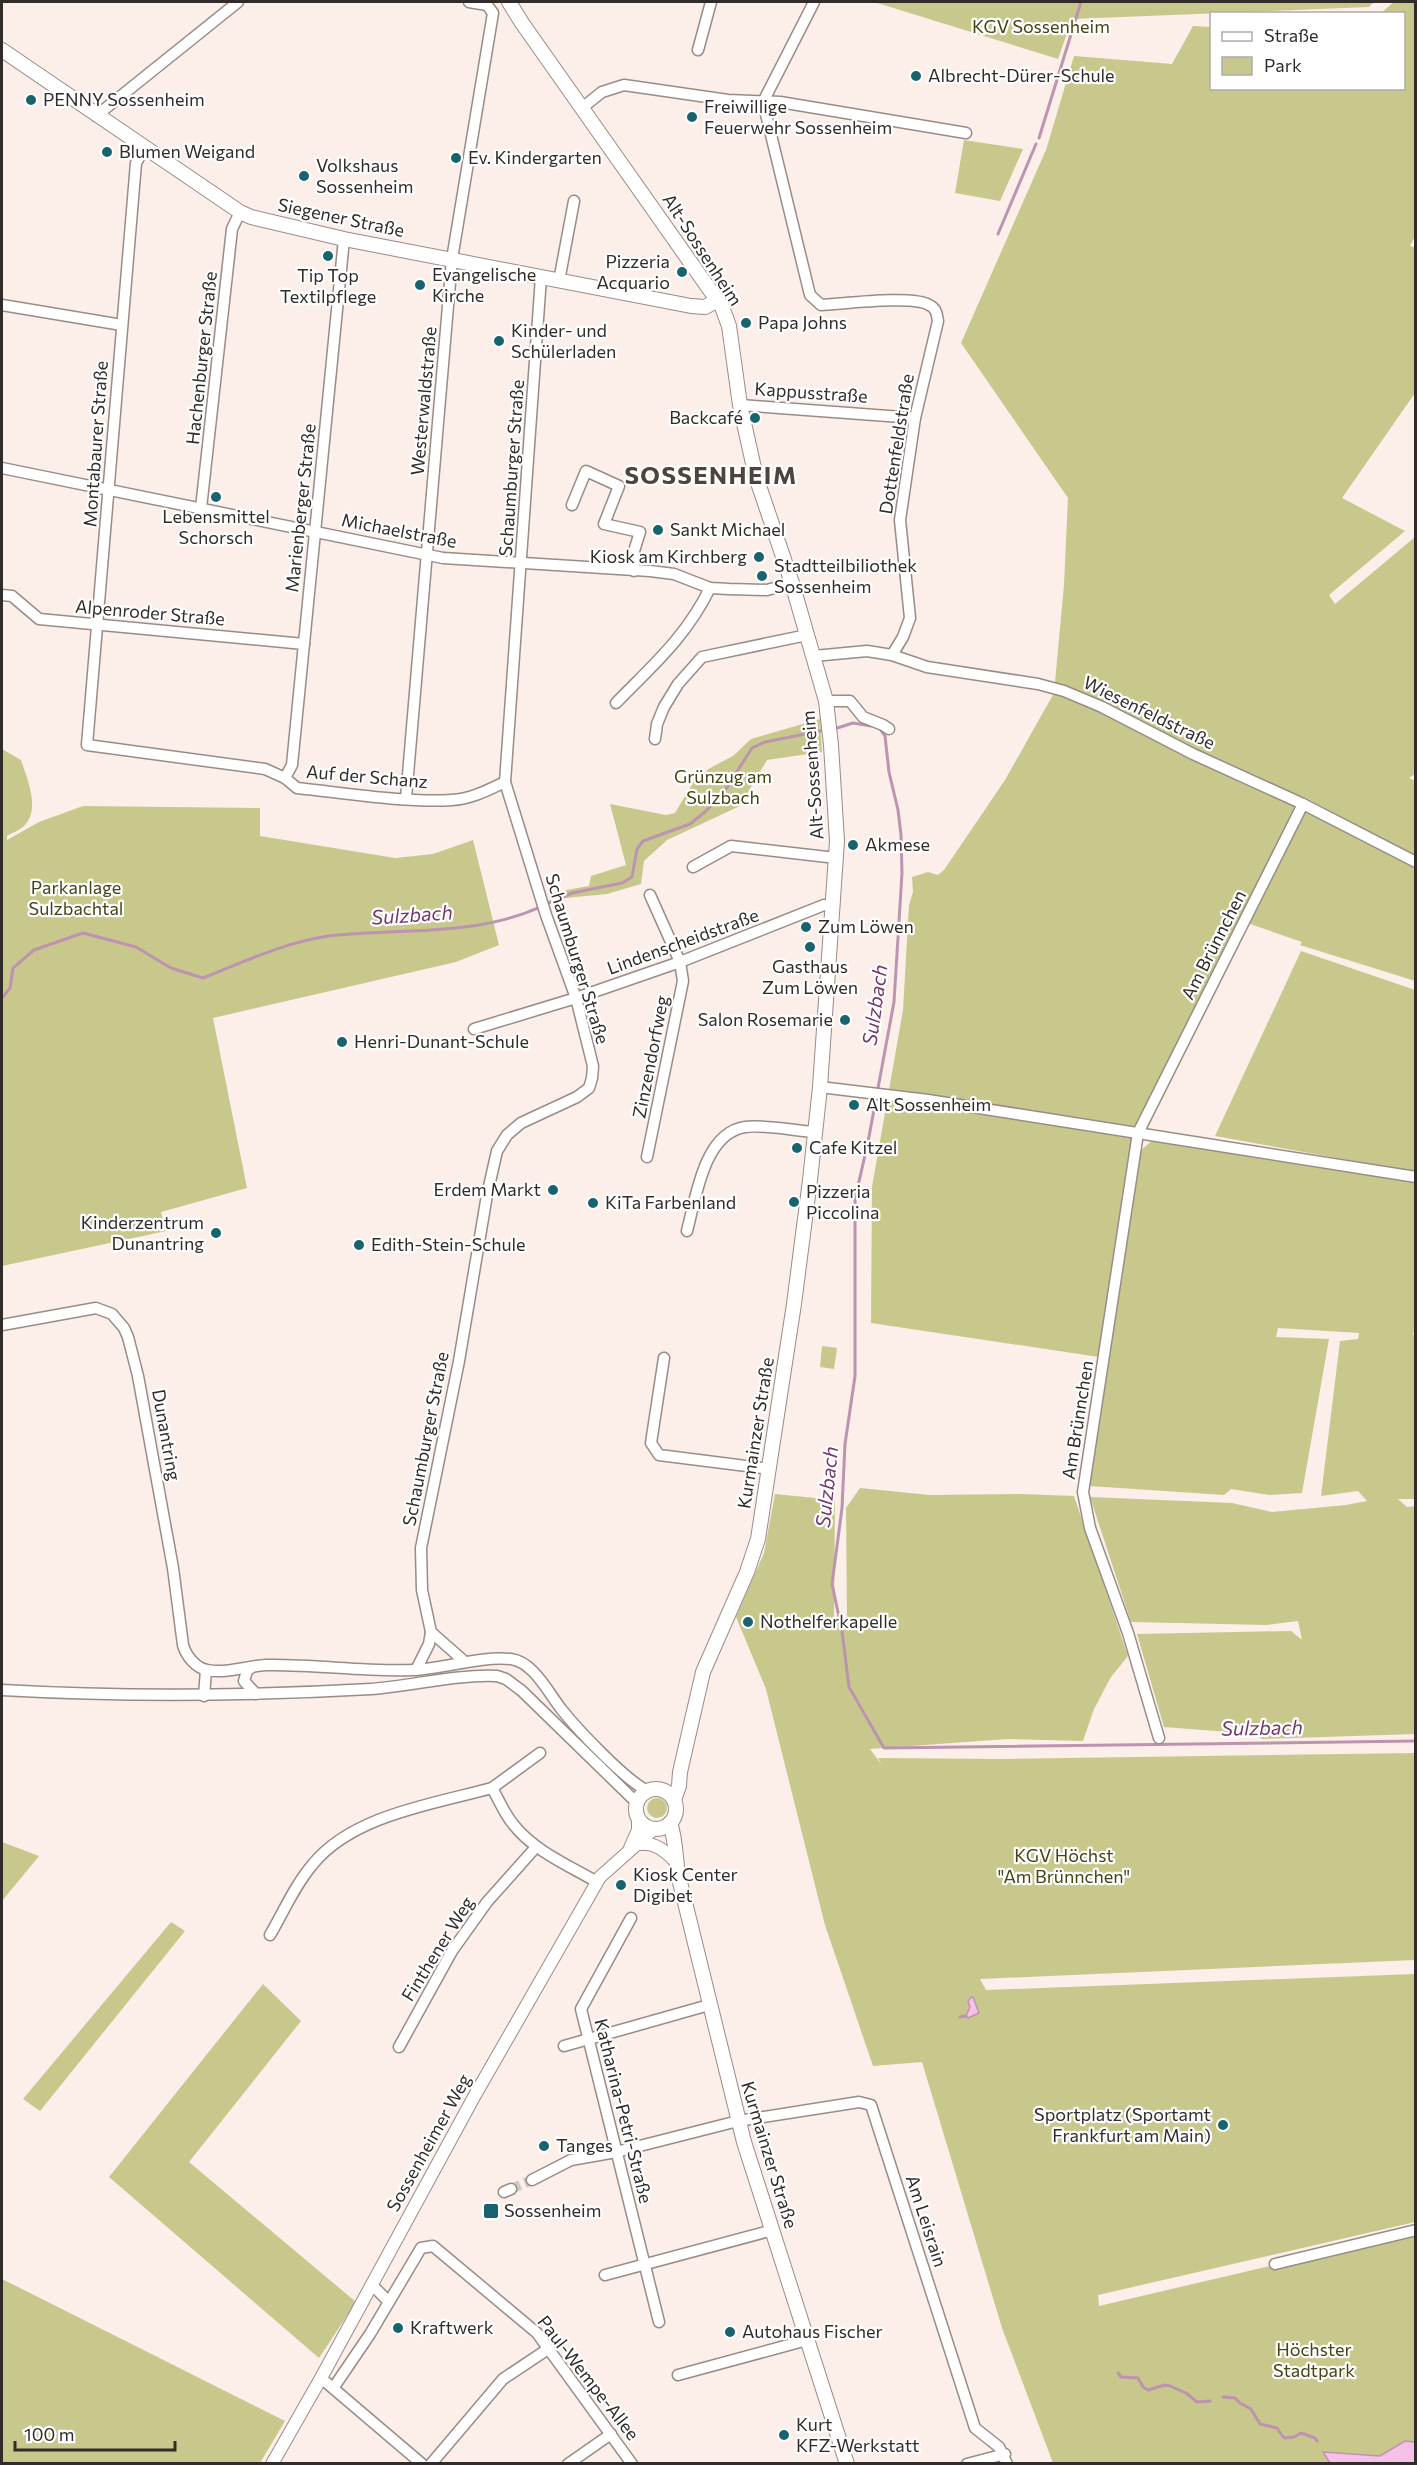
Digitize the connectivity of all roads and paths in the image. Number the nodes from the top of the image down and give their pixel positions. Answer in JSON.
{"nodes":[{"id":1,"x":238,"y":2,"type":"edge"},
{"id":2,"x":469,"y":2,"type":"edge"},
{"id":3,"x":509,"y":2,"type":"edge"},
{"id":4,"x":711,"y":2,"type":"edge"},
{"id":5,"x":814,"y":2,"type":"edge"},
{"id":6,"x":698,"y":50,"type":"dead end"},
{"id":7,"x":2,"y":51,"type":"edge"},
{"id":8,"x":763,"y":102,"type":"junction"},
{"id":9,"x":582,"y":108,"type":"junction"},
{"id":10,"x":96,"y":116,"type":"junction"},
{"id":11,"x":966,"y":133,"type":"dead end"},
{"id":12,"x":144,"y":147,"type":"junction"},
{"id":13,"x":573,"y":201,"type":"dead end"},
{"id":14,"x":240,"y":212,"type":"junction"},
{"id":15,"x":344,"y":239,"type":"junction"},
{"id":16,"x":452,"y":259,"type":"junction"},
{"id":17,"x":541,"y":277,"type":"junction"},
{"id":18,"x":559,"y":281,"type":"junction"},
{"id":19,"x":718,"y":300,"type":"junction"},
{"id":20,"x":2,"y":305,"type":"edge"},
{"id":21,"x":122,"y":325,"type":"junction"},
{"id":22,"x":740,"y":405,"type":"junction"},
{"id":23,"x":915,"y":418,"type":"junction"},
{"id":24,"x":2,"y":468,"type":"edge"},
{"id":25,"x":109,"y":489,"type":"junction"},
{"id":26,"x":572,"y":505,"type":"dead end"},
{"id":27,"x":201,"y":508,"type":"junction"},
{"id":28,"x":316,"y":532,"type":"junction"},
{"id":29,"x":427,"y":555,"type":"junction"},
{"id":30,"x":522,"y":564,"type":"junction"},
{"id":31,"x":634,"y":571,"type":"junction"},
{"id":32,"x":792,"y":583,"type":"junction"},
{"id":33,"x":710,"y":588,"type":"junction"},
{"id":34,"x":2,"y":595,"type":"edge"},
{"id":35,"x":99,"y":625,"type":"junction"},
{"id":36,"x":807,"y":635,"type":"junction"},
{"id":37,"x":304,"y":644,"type":"junction"},
{"id":38,"x":892,"y":655,"type":"junction"},
{"id":39,"x":814,"y":656,"type":"junction"},
{"id":40,"x":826,"y":701,"type":"junction"},
{"id":41,"x":616,"y":702,"type":"dead end"},
{"id":42,"x":889,"y":729,"type":"dead end"},
{"id":43,"x":655,"y":739,"type":"dead end"},
{"id":44,"x":87,"y":745,"type":"joint"},
{"id":45,"x":285,"y":777,"type":"junction"},
{"id":46,"x":505,"y":782,"type":"junction"},
{"id":47,"x":406,"y":798,"type":"junction"},
{"id":48,"x":1303,"y":804,"type":"junction"},
{"id":49,"x":836,"y":858,"type":"junction"},
{"id":50,"x":1416,"y":862,"type":"edge"},
{"id":51,"x":693,"y":867,"type":"dead end"},
{"id":52,"x":650,"y":895,"type":"dead end"},
{"id":53,"x":833,"y":906,"type":"junction"},
{"id":54,"x":680,"y":962,"type":"junction"},
{"id":55,"x":576,"y":998,"type":"junction"},
{"id":56,"x":474,"y":1029,"type":"dead end"},
{"id":57,"x":820,"y":1087,"type":"junction"},
{"id":58,"x":815,"y":1132,"type":"junction"},
{"id":59,"x":1138,"y":1133,"type":"junction"},
{"id":60,"x":647,"y":1157,"type":"dead end"},
{"id":61,"x":1416,"y":1177,"type":"edge"},
{"id":62,"x":687,"y":1231,"type":"dead end"},
{"id":63,"x":2,"y":1325,"type":"edge"},
{"id":64,"x":664,"y":1358,"type":"dead end"},
{"id":65,"x":770,"y":1469,"type":"junction"},
{"id":66,"x":431,"y":1632,"type":"junction"},
{"id":67,"x":465,"y":1662,"type":"junction"},
{"id":68,"x":252,"y":1667,"type":"junction"},
{"id":69,"x":206,"y":1670,"type":"junction"},
{"id":70,"x":416,"y":1670,"type":"junction"},
{"id":71,"x":533,"y":1673,"type":"junction"},
{"id":72,"x":546,"y":1688,"type":"junction"},
{"id":73,"x":2,"y":1690,"type":"edge"},
{"id":74,"x":522,"y":1691,"type":"junction"},
{"id":75,"x":256,"y":1694,"type":"junction"},
{"id":76,"x":204,"y":1696,"type":"junction"},
{"id":77,"x":538,"y":1706,"type":"junction"},
{"id":78,"x":580,"y":1730,"type":"junction"},
{"id":79,"x":568,"y":1735,"type":"junction"},
{"id":80,"x":1159,"y":1738,"type":"dead end"},
{"id":81,"x":540,"y":1753,"type":"dead end"},
{"id":82,"x":680,"y":1772,"type":"junction"},
{"id":83,"x":492,"y":1788,"type":"junction"},
{"id":84,"x":654,"y":1790,"type":"junction"},
{"id":85,"x":674,"y":1800,"type":"junction"},
{"id":86,"x":637,"y":1809,"type":"junction"},
{"id":87,"x":662,"y":1826,"type":"junction"},
{"id":88,"x":635,"y":1846,"type":"junction"},
{"id":89,"x":536,"y":1847,"type":"junction"},
{"id":90,"x":675,"y":1856,"type":"junction"},
{"id":91,"x":597,"y":1882,"type":"junction"},
{"id":92,"x":631,"y":1918,"type":"dead end"},
{"id":93,"x":270,"y":1935,"type":"dead end"},
{"id":94,"x":709,"y":2005,"type":"junction"},
{"id":95,"x":588,"y":2038,"type":"junction"},
{"id":96,"x":564,"y":2046,"type":"dead end"},
{"id":97,"x":399,"y":2047,"type":"dead end"},
{"id":98,"x":738,"y":2121,"type":"junction"},
{"id":99,"x":616,"y":2152,"type":"junction"},
{"id":100,"x":532,"y":2180,"type":"tunnel mouth"},
{"id":101,"x":773,"y":2230,"type":"junction"},
{"id":102,"x":1416,"y":2230,"type":"edge"},
{"id":103,"x":1275,"y":2264,"type":"dead end"},
{"id":104,"x":645,"y":2265,"type":"junction"},
{"id":105,"x":605,"y":2275,"type":"dead end"},
{"id":106,"x":372,"y":2285,"type":"junction"},
{"id":107,"x":389,"y":2302,"type":"junction"},
{"id":108,"x":659,"y":2322,"type":"dead end"},
{"id":109,"x":807,"y":2340,"type":"junction"},
{"id":110,"x":548,"y":2349,"type":"junction"},
{"id":111,"x":678,"y":2375,"type":"dead end"},
{"id":112,"x":321,"y":2378,"type":"junction"},
{"id":113,"x":334,"y":2387,"type":"junction"},
{"id":114,"x":611,"y":2434,"type":"junction"},
{"id":115,"x":1006,"y":2459,"type":"edge"},
{"id":116,"x":272,"y":2463,"type":"edge"},
{"id":117,"x":422,"y":2463,"type":"edge"},
{"id":118,"x":431,"y":2463,"type":"edge"},
{"id":119,"x":567,"y":2463,"type":"edge"},
{"id":120,"x":632,"y":2463,"type":"edge"},
{"id":121,"x":847,"y":2463,"type":"edge"},
{"id":122,"x":967,"y":2463,"type":"edge"}],
"edges":[{"from":1,"to":10,"type":"street"},
{"from":2,"to":16,"type":"street","name":"Westerwaldstraße"},
{"from":3,"to":9,"type":"main road","name":"Alt-Sossenheim"},
{"from":4,"to":6,"type":"street"},
{"from":5,"to":8,"type":"street"},
{"from":7,"to":10,"type":"main road","name":"Siegener Straße"},
{"from":8,"to":9,"type":"street"},
{"from":8,"to":11,"type":"street"},
{"from":8,"to":23,"type":"street","name":"Dottenfeldstraße"},
{"from":9,"to":19,"type":"main road","name":"Alt-Sossenheim"},
{"from":10,"to":12,"type":"main road","name":"Siegener Straße"},
{"from":12,"to":14,"type":"main road","name":"Siegener Straße"},
{"from":12,"to":21,"type":"street","name":"Montabaurer Straße"},
{"from":13,"to":18,"type":"street"},
{"from":14,"to":15,"type":"main road","name":"Siegener Straße"},
{"from":14,"to":27,"type":"street","name":"Hachenburger Straße"},
{"from":15,"to":16,"type":"main road","name":"Siegener Straße"},
{"from":15,"to":28,"type":"street","name":"Marienberger Straße"},
{"from":16,"to":17,"type":"main road","name":"Siegener Straße"},
{"from":16,"to":29,"type":"street","name":"Westerwaldstraße"},
{"from":17,"to":18,"type":"main road","name":"Siegener Straße"},
{"from":17,"to":30,"type":"street","name":"Schaumburger Straße"},
{"from":18,"to":19,"type":"main road","name":"Siegener Straße"},
{"from":19,"to":22,"type":"main road","name":"Alt-Sossenheim"},
{"from":20,"to":21,"type":"street"},
{"from":21,"to":25,"type":"street","name":"Montabaurer Straße"},
{"from":22,"to":23,"type":"street","name":"Kappusstraße"},
{"from":22,"to":32,"type":"main road","name":"Alt-Sossenheim"},
{"from":23,"to":38,"type":"street","name":"Dottenfeldstraße"},
{"from":24,"to":25,"type":"street","name":"Michaelstraße"},
{"from":25,"to":27,"type":"street","name":"Michaelstraße"},
{"from":25,"to":35,"type":"street","name":"Montabaurer Straße"},
{"from":26,"to":31,"type":"street"},
{"from":27,"to":28,"type":"street","name":"Michaelstraße"},
{"from":28,"to":29,"type":"street","name":"Michaelstraße"},
{"from":28,"to":37,"type":"street","name":"Marienberger Straße"},
{"from":29,"to":30,"type":"street","name":"Michaelstraße"},
{"from":29,"to":47,"type":"street","name":"Westerwaldstraße"},
{"from":30,"to":31,"type":"street","name":"Michaelstraße"},
{"from":30,"to":46,"type":"street","name":"Schaumburger Straße"},
{"from":31,"to":33,"type":"street","name":"Michaelstraße"},
{"from":32,"to":33,"type":"street","name":"Michaelstraße"},
{"from":32,"to":36,"type":"main road","name":"Alt-Sossenheim"},
{"from":33,"to":41,"type":"street"},
{"from":34,"to":35,"type":"street","name":"Alpenroder Straße"},
{"from":35,"to":37,"type":"street","name":"Alpenroder Straße"},
{"from":35,"to":44,"type":"street","name":"Montabaurer Straße"},
{"from":36,"to":39,"type":"main road","name":"Alt-Sossenheim"},
{"from":36,"to":43,"type":"street"},
{"from":37,"to":45,"type":"street","name":"Marienberger Straße"},
{"from":38,"to":39,"type":"street","name":"Wiesenfeldstraße"},
{"from":38,"to":48,"type":"street","name":"Wiesenfeldstraße"},
{"from":39,"to":40,"type":"main road","name":"Alt-Sossenheim"},
{"from":40,"to":42,"type":"street"},
{"from":40,"to":49,"type":"main road","name":"Alt-Sossenheim"},
{"from":44,"to":45,"type":"street","name":"Auf der Schanz"},
{"from":45,"to":47,"type":"street","name":"Auf der Schanz"},
{"from":46,"to":47,"type":"street","name":"Auf der Schanz"},
{"from":46,"to":55,"type":"street","name":"Schaumburger Straße"},
{"from":48,"to":50,"type":"street","name":"Wiesenfeldstraße"},
{"from":48,"to":59,"type":"street","name":"Am Brünnchen"},
{"from":49,"to":51,"type":"street"},
{"from":49,"to":53,"type":"main road","name":"Alt-Sossenheim"},
{"from":52,"to":54,"type":"street"},
{"from":53,"to":54,"type":"street","name":"Lindenscheidstraße"},
{"from":53,"to":57,"type":"main road","name":"Alt-Sossenheim"},
{"from":54,"to":55,"type":"street","name":"Lindenscheidstraße"},
{"from":54,"to":60,"type":"street","name":"Zinzendorfweg"},
{"from":55,"to":56,"type":"street","name":"Lindenscheidstraße"},
{"from":55,"to":66,"type":"street","name":"Schaumburger Straße"},
{"from":57,"to":58,"type":"main road","name":"Kurmainzer Straße"},
{"from":57,"to":59,"type":"street"},
{"from":58,"to":62,"type":"street"},
{"from":58,"to":65,"type":"main road","name":"Kurmainzer Straße"},
{"from":59,"to":61,"type":"street"},
{"from":59,"to":80,"type":"street","name":"Am Brünnchen"},
{"from":63,"to":69,"type":"street","name":"Dunantring"},
{"from":64,"to":65,"type":"street"},
{"from":65,"to":82,"type":"main road","name":"Kurmainzer Straße"},
{"from":66,"to":67,"type":"street"},
{"from":66,"to":70,"type":"street"},
{"from":67,"to":70,"type":"street"},
{"from":67,"to":71,"type":"street"},
{"from":68,"to":69,"type":"street"},
{"from":68,"to":70,"type":"street"},
{"from":68,"to":75,"type":"street"},
{"from":69,"to":76,"type":"street"},
{"from":71,"to":72,"type":"street"},
{"from":71,"to":74,"type":"street"},
{"from":72,"to":77,"type":"street"},
{"from":72,"to":78,"type":"street"},
{"from":73,"to":76,"type":"street"},
{"from":74,"to":75,"type":"street"},
{"from":74,"to":77,"type":"street"},
{"from":75,"to":76,"type":"street"},
{"from":77,"to":79,"type":"street"},
{"from":78,"to":79,"type":"street"},
{"from":78,"to":84,"type":"street"},
{"from":79,"to":86,"type":"street"},
{"from":81,"to":83,"type":"street"},
{"from":82,"to":84,"type":"main road"},
{"from":82,"to":85,"type":"main road","name":"Kurmainzer Straße"},
{"from":83,"to":89,"type":"street"},
{"from":83,"to":93,"type":"street"},
{"from":84,"to":85,"type":"main road"},
{"from":84,"to":86,"type":"main road"},
{"from":85,"to":87,"type":"main road"},
{"from":86,"to":87,"type":"main road"},
{"from":86,"to":88,"type":"street"},
{"from":87,"to":88,"type":"street","name":"Sossenheimer Weg"},
{"from":87,"to":90,"type":"main road","name":"Kurmainzer Straße"},
{"from":88,"to":90,"type":"street"},
{"from":88,"to":91,"type":"street","name":"Sossenheimer Weg"},
{"from":89,"to":91,"type":"street"},
{"from":89,"to":97,"type":"street","name":"Finthener Weg"},
{"from":90,"to":94,"type":"main road","name":"Kurmainzer Straße"},
{"from":91,"to":106,"type":"street","name":"Sossenheimer Weg"},
{"from":92,"to":95,"type":"street","name":"Katharina-Petri-Straße"},
{"from":94,"to":95,"type":"street"},
{"from":94,"to":98,"type":"main road","name":"Kurmainzer Straße"},
{"from":95,"to":96,"type":"street"},
{"from":95,"to":99,"type":"street","name":"Katharina-Petri-Straße"},
{"from":98,"to":99,"type":"street"},
{"from":98,"to":101,"type":"main road","name":"Kurmainzer Straße"},
{"from":98,"to":115,"type":"street","name":"Am Leisrain"},
{"from":99,"to":100,"type":"street"},
{"from":99,"to":104,"type":"street","name":"Katharina-Petri-Straße"},
{"from":101,"to":104,"type":"street"},
{"from":101,"to":109,"type":"main road","name":"Kurmainzer Straße"},
{"from":102,"to":103,"type":"street"},
{"from":104,"to":105,"type":"street"},
{"from":104,"to":108,"type":"street","name":"Katharina-Petri-Straße"},
{"from":106,"to":107,"type":"street"},
{"from":106,"to":112,"type":"street","name":"Sossenheimer Weg"},
{"from":107,"to":110,"type":"street","name":"Paul-Wempe-Allee"},
{"from":107,"to":113,"type":"street"},
{"from":109,"to":111,"type":"street"},
{"from":109,"to":121,"type":"main road","name":"Kurmainzer Straße"},
{"from":110,"to":114,"type":"street","name":"Paul-Wempe-Allee"},
{"from":110,"to":118,"type":"street"},
{"from":112,"to":113,"type":"street"},
{"from":112,"to":116,"type":"street","name":"Sossenheimer Weg"},
{"from":113,"to":117,"type":"street"},
{"from":114,"to":119,"type":"street"},
{"from":114,"to":120,"type":"street","name":"Paul-Wempe-Allee"},
{"from":115,"to":122,"type":"street"}]}
